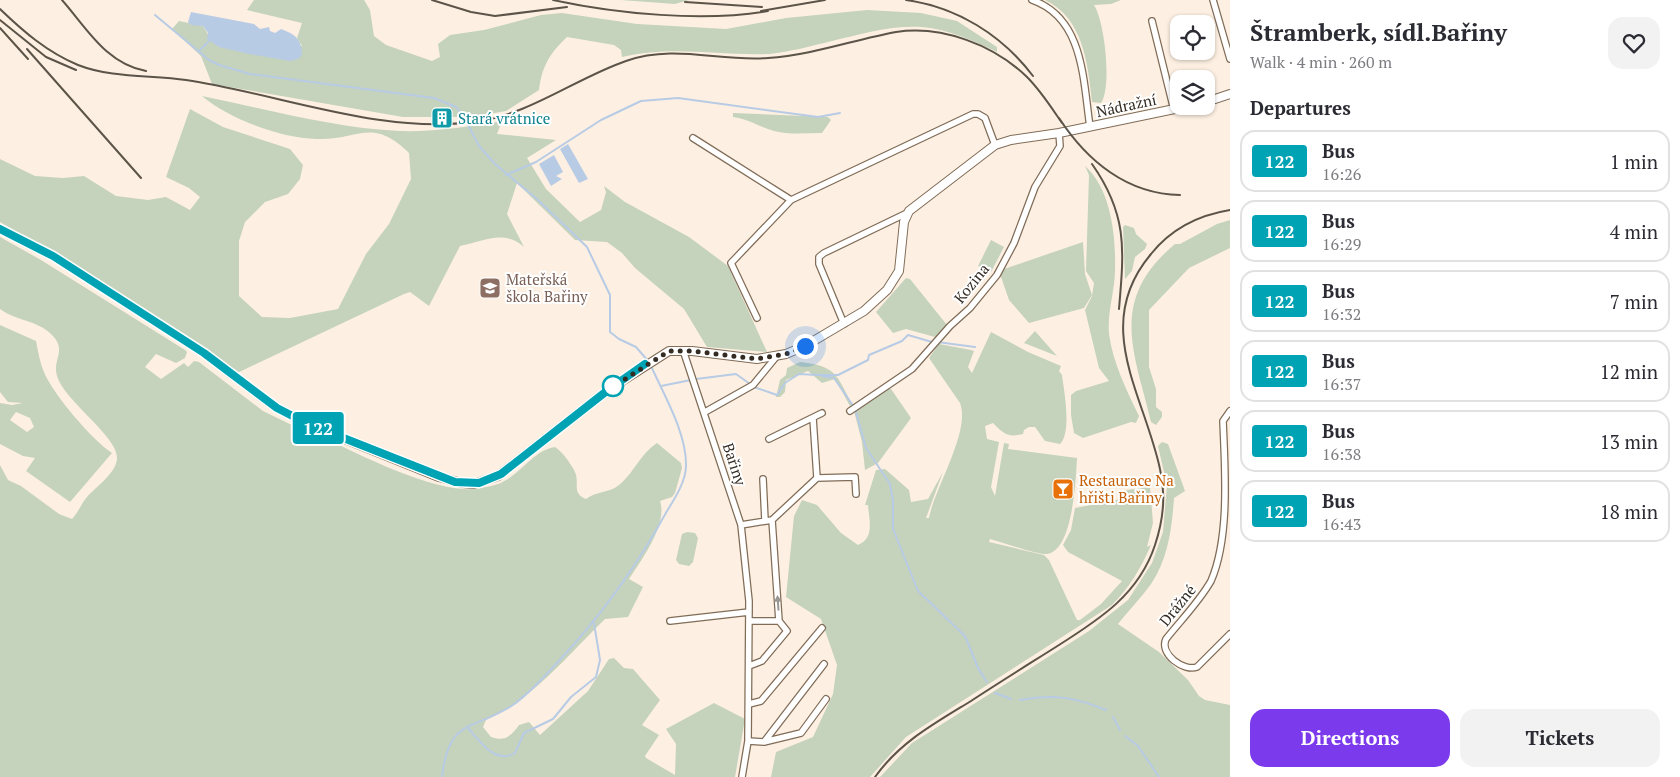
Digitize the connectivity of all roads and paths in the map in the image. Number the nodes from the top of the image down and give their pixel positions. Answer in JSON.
{"nodes":[{"id":1,"x":1032,"y":0,"type":"edge"},
{"id":2,"x":1214,"y":0,"type":"edge"},
{"id":3,"x":1152,"y":22,"type":"dead end"},
{"id":4,"x":1230,"y":59,"type":"edge"},
{"id":5,"x":1170,"y":94,"type":"edge"},
{"id":6,"x":1230,"y":94,"type":"edge"},
{"id":7,"x":1215,"y":99,"type":"edge"},
{"id":8,"x":1170,"y":111,"type":"edge"},
{"id":9,"x":1090,"y":127,"type":"junction"},
{"id":10,"x":1059,"y":133,"type":"junction"},
{"id":11,"x":693,"y":138,"type":"dead end"},
{"id":12,"x":995,"y":145,"type":"junction"},
{"id":13,"x":791,"y":200,"type":"junction"},
{"id":14,"x":907,"y":213,"type":"junction"},
{"id":15,"x":0,"y":229,"type":"edge"},
{"id":16,"x":757,"y":318,"type":"dead end"},
{"id":17,"x":844,"y":324,"type":"junction"},
{"id":18,"x":684,"y":350,"type":"junction"},
{"id":19,"x":776,"y":356,"type":"junction"},
{"id":20,"x":850,"y":411,"type":"dead end"},
{"id":21,"x":1230,"y":411,"type":"edge"},
{"id":22,"x":705,"y":412,"type":"junction"},
{"id":23,"x":822,"y":413,"type":"dead end"},
{"id":24,"x":813,"y":418,"type":"junction"},
{"id":25,"x":769,"y":439,"type":"dead end"},
{"id":26,"x":817,"y":478,"type":"junction"},
{"id":27,"x":763,"y":479,"type":"dead end"},
{"id":28,"x":856,"y":494,"type":"dead end"},
{"id":29,"x":1228,"y":494,"type":"edge"},
{"id":30,"x":772,"y":520,"type":"junction"},
{"id":31,"x":765,"y":522,"type":"junction"},
{"id":32,"x":741,"y":525,"type":"junction"},
{"id":33,"x":749,"y":612,"type":"junction"},
{"id":34,"x":670,"y":621,"type":"dead end"},
{"id":35,"x":749,"y":621,"type":"junction"},
{"id":36,"x":779,"y":621,"type":"junction"},
{"id":37,"x":822,"y":628,"type":"dead end"},
{"id":38,"x":1230,"y":634,"type":"edge"},
{"id":39,"x":824,"y":664,"type":"dead end"},
{"id":40,"x":749,"y":666,"type":"junction"},
{"id":41,"x":826,"y":698,"type":"dead end"},
{"id":42,"x":748,"y":704,"type":"junction"},
{"id":43,"x":748,"y":741,"type":"junction"},
{"id":44,"x":764,"y":742,"type":"junction"},
{"id":45,"x":742,"y":777,"type":"edge"}],
"edges":[{"from":1,"to":9,"type":"street"},
{"from":2,"to":4,"type":"street"},
{"from":3,"to":5,"type":"street"},
{"from":6,"to":7,"type":"main road"},
{"from":8,"to":9,"type":"main road","name":"Nádražní"},
{"from":9,"to":10,"type":"main road","name":"Nádražní"},
{"from":10,"to":12,"type":"main road"},
{"from":10,"to":20,"type":"street","name":"Kozina"},
{"from":11,"to":13,"type":"street"},
{"from":12,"to":13,"type":"street"},
{"from":12,"to":14,"type":"main road"},
{"from":13,"to":16,"type":"street"},
{"from":14,"to":17,"type":"main road"},
{"from":14,"to":17,"type":"street"},
{"from":15,"to":18,"type":"main road"},
{"from":17,"to":19,"type":"main road"},
{"from":18,"to":19,"type":"main road"},
{"from":18,"to":22,"type":"street","name":"Bařiny"},
{"from":19,"to":22,"type":"street"},
{"from":21,"to":29,"type":"street","name":"Drážné"},
{"from":22,"to":32,"type":"street","name":"Bařiny"},
{"from":23,"to":24,"type":"street"},
{"from":24,"to":25,"type":"street"},
{"from":24,"to":26,"type":"street"},
{"from":26,"to":28,"type":"street"},
{"from":26,"to":30,"type":"street"},
{"from":27,"to":31,"type":"street","name":"Bařiny"},
{"from":29,"to":38,"type":"street","name":"Drážné"},
{"from":30,"to":31,"type":"street"},
{"from":36,"to":30,"type":"street","one_way":true},
{"from":31,"to":32,"type":"street"},
{"from":32,"to":33,"type":"street","name":"Bařiny"},
{"from":33,"to":34,"type":"street"},
{"from":33,"to":35,"type":"street","name":"Bařiny"},
{"from":35,"to":36,"type":"street"},
{"from":35,"to":40,"type":"street","name":"Bařiny"},
{"from":36,"to":40,"type":"street"},
{"from":37,"to":42,"type":"street"},
{"from":39,"to":44,"type":"street"},
{"from":40,"to":42,"type":"street","name":"Bařiny"},
{"from":41,"to":44,"type":"street"},
{"from":42,"to":43,"type":"street","name":"Bařiny"},
{"from":43,"to":44,"type":"street"},
{"from":43,"to":45,"type":"street","name":"Bařiny"}]}
